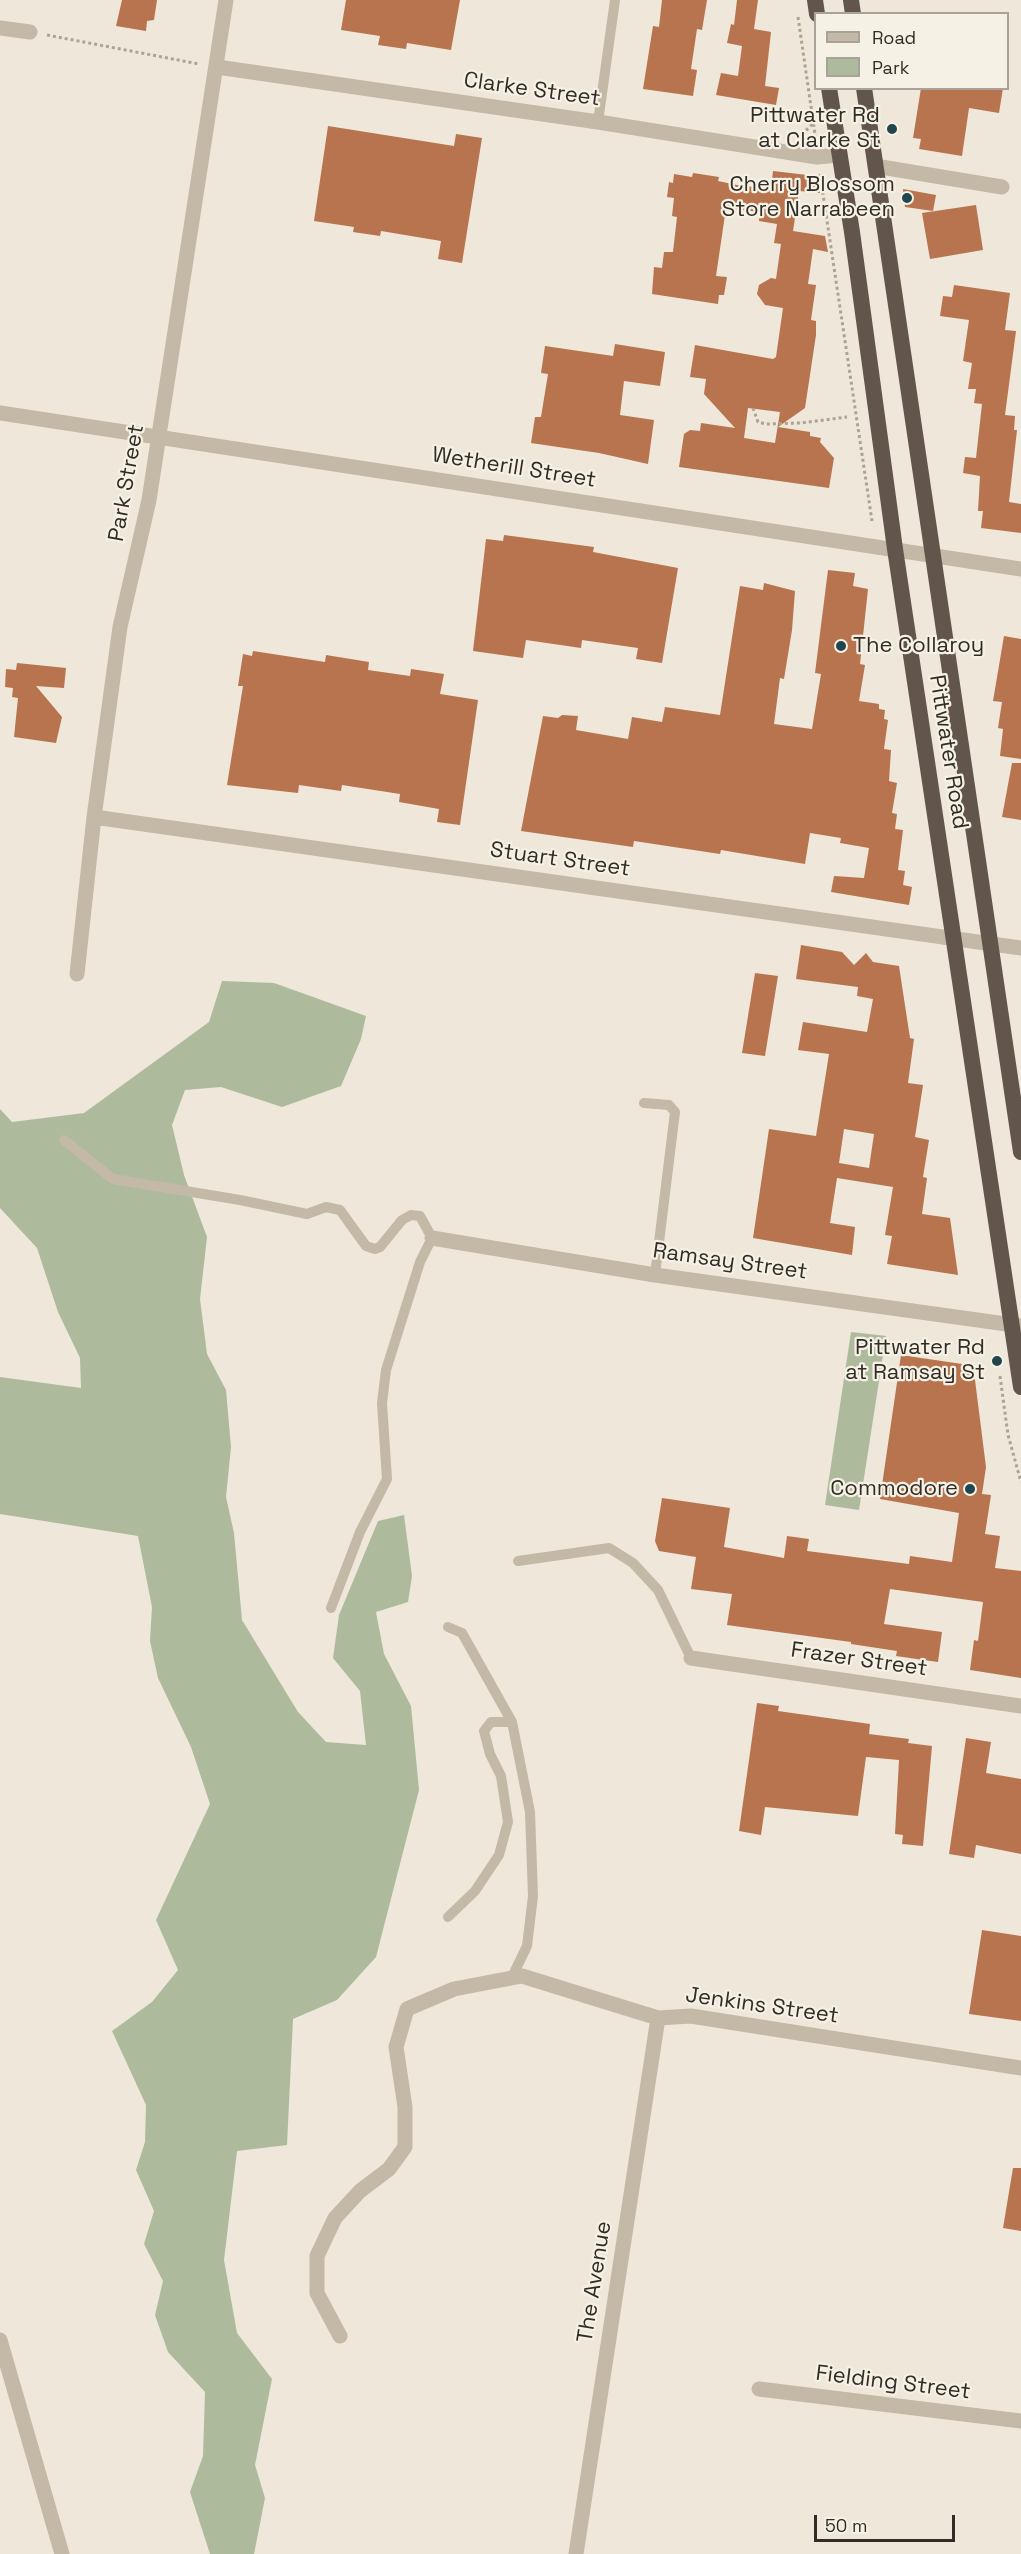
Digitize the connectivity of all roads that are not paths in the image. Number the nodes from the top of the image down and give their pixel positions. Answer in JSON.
{"nodes":[{"id":1,"x":226,"y":0,"type":"edge"},
{"id":2,"x":615,"y":0,"type":"edge"},
{"id":3,"x":0,"y":28,"type":"edge"},
{"id":4,"x":30,"y":32,"type":"road end"},
{"id":5,"x":217,"y":67,"type":"junction"},
{"id":6,"x":829,"y":90,"type":"edge"},
{"id":7,"x":864,"y":90,"type":"edge"},
{"id":8,"x":598,"y":122,"type":"junction"},
{"id":9,"x":840,"y":155,"type":"junction"},
{"id":10,"x":875,"y":166,"type":"junction"},
{"id":11,"x":1002,"y":187,"type":"dead end"},
{"id":12,"x":0,"y":413,"type":"edge"},
{"id":13,"x":159,"y":436,"type":"junction"},
{"id":14,"x":895,"y":549,"type":"junction"},
{"id":15,"x":933,"y":555,"type":"junction"},
{"id":16,"x":1021,"y":569,"type":"edge"},
{"id":17,"x":94,"y":817,"type":"junction"},
{"id":18,"x":954,"y":939,"type":"junction"},
{"id":19,"x":990,"y":944,"type":"junction"},
{"id":20,"x":1021,"y":948,"type":"edge"},
{"id":21,"x":77,"y":974,"type":"dead end"},
{"id":22,"x":644,"y":1103,"type":"dead end"},
{"id":23,"x":64,"y":1140,"type":"dead end"},
{"id":24,"x":1021,"y":1152,"type":"edge"},
{"id":25,"x":432,"y":1238,"type":"junction"},
{"id":26,"x":655,"y":1275,"type":"junction"},
{"id":27,"x":1016,"y":1325,"type":"edge"},
{"id":28,"x":1021,"y":1387,"type":"edge"},
{"id":29,"x":518,"y":1561,"type":"dead end"},
{"id":30,"x":331,"y":1608,"type":"dead end"},
{"id":31,"x":448,"y":1627,"type":"dead end"},
{"id":32,"x":690,"y":1658,"type":"joint"},
{"id":33,"x":1021,"y":1706,"type":"edge"},
{"id":34,"x":512,"y":1722,"type":"junction"},
{"id":35,"x":448,"y":1917,"type":"dead end"},
{"id":36,"x":506,"y":1979,"type":"junction"},
{"id":37,"x":658,"y":2018,"type":"junction"},
{"id":38,"x":1021,"y":2068,"type":"edge"},
{"id":39,"x":340,"y":2336,"type":"dead end"},
{"id":40,"x":0,"y":2340,"type":"edge"},
{"id":41,"x":759,"y":2389,"type":"dead end"},
{"id":42,"x":1021,"y":2421,"type":"edge"},
{"id":43,"x":62,"y":2554,"type":"edge"},
{"id":44,"x":576,"y":2554,"type":"edge"}],
"edges":[{"from":1,"to":5,"type":"street","name":"Park Street"},
{"from":2,"to":8,"type":"lane"},
{"from":3,"to":4,"type":"street"},
{"from":5,"to":8,"type":"street","name":"Clarke Street"},
{"from":5,"to":13,"type":"street","name":"Park Street"},
{"from":6,"to":9,"type":"highway","name":"Pittwater Road"},
{"from":7,"to":10,"type":"highway","name":"Pittwater Road"},
{"from":8,"to":9,"type":"street","name":"Clarke Street"},
{"from":9,"to":14,"type":"highway","name":"Pittwater Road"},
{"from":10,"to":11,"type":"street"},
{"from":10,"to":15,"type":"highway","name":"Pittwater Road"},
{"from":12,"to":13,"type":"street","name":"Wetherill Street"},
{"from":13,"to":14,"type":"street","name":"Wetherill Street"},
{"from":13,"to":17,"type":"street","name":"Park Street"},
{"from":14,"to":15,"type":"street","name":"Wetherill Street"},
{"from":14,"to":18,"type":"highway","name":"Pittwater Road"},
{"from":15,"to":16,"type":"street","name":"Wetherill Street"},
{"from":15,"to":19,"type":"highway","name":"Pittwater Road"},
{"from":17,"to":18,"type":"street","name":"Stuart Street"},
{"from":17,"to":21,"type":"street","name":"Park Street"},
{"from":18,"to":19,"type":"street","name":"Stuart Street"},
{"from":18,"to":27,"type":"highway","name":"Pittwater Road"},
{"from":19,"to":20,"type":"street","name":"Stuart Street"},
{"from":19,"to":24,"type":"highway","name":"Pittwater Road"},
{"from":22,"to":26,"type":"lane"},
{"from":23,"to":25,"type":"lane"},
{"from":25,"to":26,"type":"street","name":"Ramsay Street"},
{"from":25,"to":30,"type":"lane"},
{"from":26,"to":27,"type":"street","name":"Ramsay Street"},
{"from":27,"to":28,"type":"highway","name":"Pittwater Road"},
{"from":29,"to":32,"type":"lane"},
{"from":31,"to":34,"type":"lane"},
{"from":32,"to":33,"type":"street","name":"Frazer Street"},
{"from":34,"to":35,"type":"lane"},
{"from":34,"to":36,"type":"lane"},
{"from":36,"to":37,"type":"street","name":"Jenkins Street"},
{"from":36,"to":39,"type":"street","name":"Jenkins Street"},
{"from":37,"to":38,"type":"street","name":"Jenkins Street"},
{"from":37,"to":44,"type":"street","name":"The Avenue"},
{"from":40,"to":43,"type":"street"},
{"from":41,"to":42,"type":"street","name":"Fielding Street"}]}
